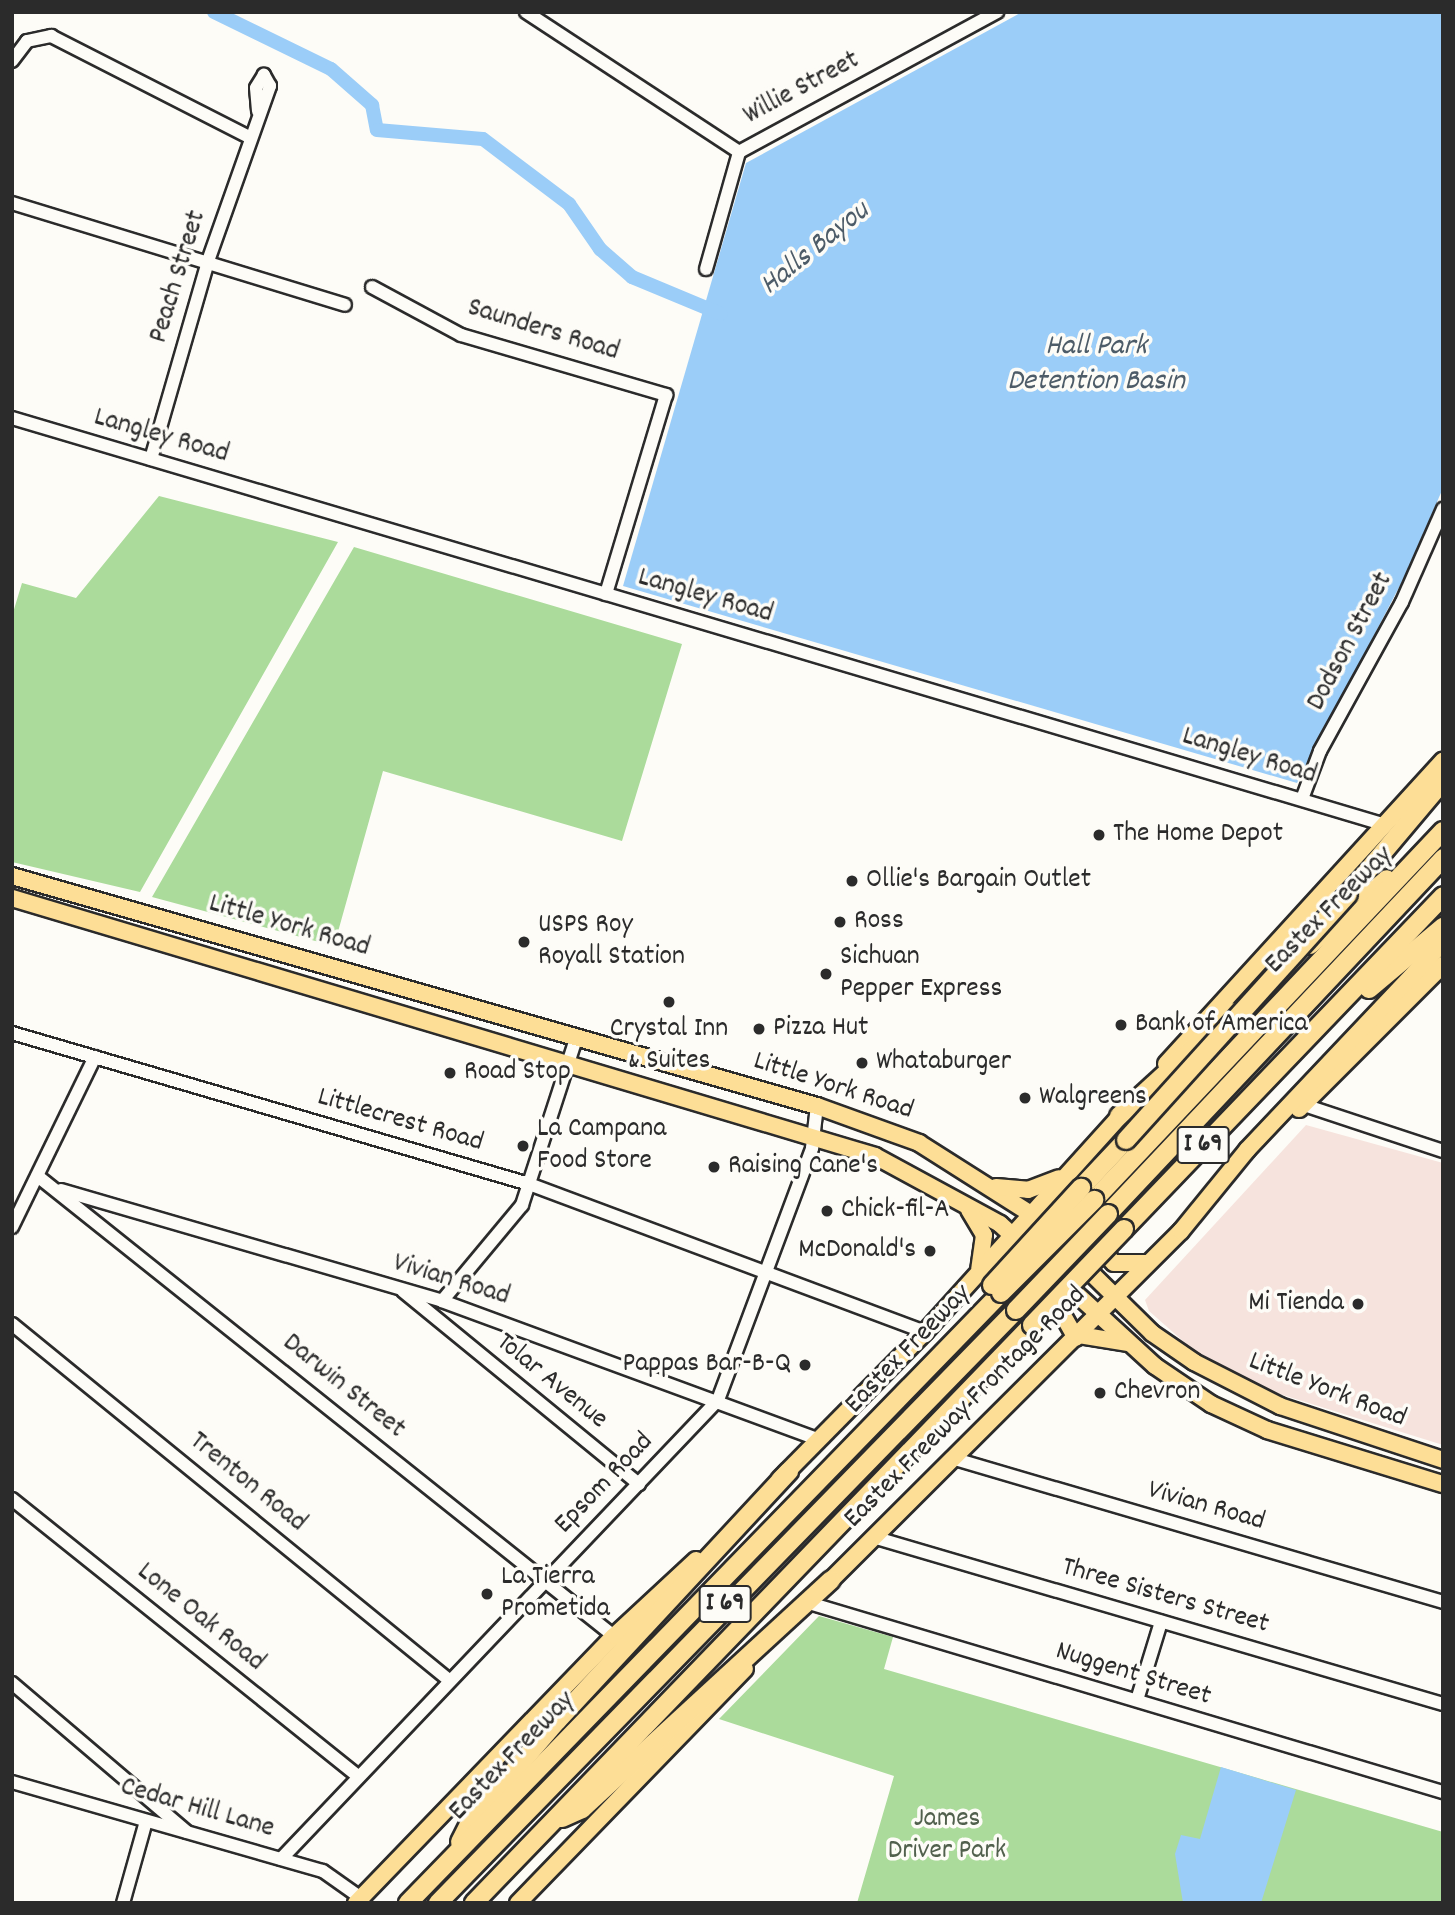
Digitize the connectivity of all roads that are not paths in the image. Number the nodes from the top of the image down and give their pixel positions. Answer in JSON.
{"nodes":[{"id":1,"x":526,"y":12,"type":"edge"},
{"id":2,"x":997,"y":12,"type":"edge"},
{"id":3,"x":12,"y":61,"type":"edge"},
{"id":4,"x":258,"y":111,"type":"dead end"},
{"id":5,"x":249,"y":137,"type":"junction"},
{"id":6,"x":739,"y":152,"type":"junction"},
{"id":7,"x":12,"y":203,"type":"edge"},
{"id":8,"x":208,"y":261,"type":"junction"},
{"id":9,"x":706,"y":269,"type":"dead end"},
{"id":10,"x":372,"y":286,"type":"dead end"},
{"id":11,"x":345,"y":305,"type":"dead end"},
{"id":12,"x":12,"y":418,"type":"edge"},
{"id":13,"x":151,"y":459,"type":"junction"},
{"id":14,"x":1443,"y":509,"type":"edge"},
{"id":15,"x":1438,"y":533,"type":"edge"},
{"id":16,"x":606,"y":594,"type":"junction"},
{"id":17,"x":1443,"y":761,"type":"edge"},
{"id":18,"x":1443,"y":781,"type":"edge"},
{"id":19,"x":1302,"y":799,"type":"junction"},
{"id":20,"x":1384,"y":824,"type":"junction"},
{"id":21,"x":1443,"y":831,"type":"edge"},
{"id":22,"x":1443,"y":858,"type":"edge"},
{"id":23,"x":1409,"y":870,"type":"junction"},
{"id":24,"x":12,"y":876,"type":"edge"},
{"id":25,"x":1443,"y":896,"type":"edge"},
{"id":26,"x":12,"y":898,"type":"edge"},
{"id":27,"x":1443,"y":928,"type":"edge"},
{"id":28,"x":1443,"y":943,"type":"edge"},
{"id":29,"x":1443,"y":965,"type":"edge"},
{"id":30,"x":405,"y":988,"type":"junction"},
{"id":31,"x":397,"y":1017,"type":"junction"},
{"id":32,"x":12,"y":1033,"type":"edge"},
{"id":33,"x":577,"y":1036,"type":"junction"},
{"id":34,"x":95,"y":1058,"type":"junction"},
{"id":35,"x":1282,"y":1060,"type":"junction"},
{"id":36,"x":567,"y":1065,"type":"junction"},
{"id":37,"x":1304,"y":1105,"type":"junction"},
{"id":38,"x":817,"y":1106,"type":"junction"},
{"id":39,"x":1119,"y":1116,"type":"junction"},
{"id":40,"x":810,"y":1134,"type":"junction"},
{"id":41,"x":932,"y":1150,"type":"junction"},
{"id":42,"x":1443,"y":1151,"type":"edge"},
{"id":43,"x":919,"y":1174,"type":"junction"},
{"id":44,"x":1064,"y":1176,"type":"junction"},
{"id":45,"x":40,"y":1178,"type":"junction"},
{"id":46,"x":529,"y":1184,"type":"junction"},
{"id":47,"x":992,"y":1187,"type":"junction"},
{"id":48,"x":61,"y":1190,"type":"junction"},
{"id":49,"x":1087,"y":1194,"type":"junction"},
{"id":50,"x":961,"y":1200,"type":"junction"},
{"id":51,"x":1031,"y":1214,"type":"junction"},
{"id":52,"x":1187,"y":1223,"type":"junction"},
{"id":53,"x":12,"y":1227,"type":"edge"},
{"id":54,"x":1012,"y":1235,"type":"junction"},
{"id":55,"x":1149,"y":1262,"type":"junction"},
{"id":56,"x":982,"y":1268,"type":"junction"},
{"id":57,"x":766,"y":1271,"type":"junction"},
{"id":58,"x":402,"y":1290,"type":"junction"},
{"id":59,"x":1116,"y":1296,"type":"junction"},
{"id":60,"x":442,"y":1301,"type":"junction"},
{"id":61,"x":1098,"y":1314,"type":"junction"},
{"id":62,"x":12,"y":1324,"type":"edge"},
{"id":63,"x":925,"y":1332,"type":"junction"},
{"id":64,"x":1077,"y":1337,"type":"junction"},
{"id":65,"x":1131,"y":1344,"type":"junction"},
{"id":66,"x":718,"y":1400,"type":"junction"},
{"id":67,"x":1365,"y":1436,"type":"junction"},
{"id":68,"x":820,"y":1440,"type":"junction"},
{"id":69,"x":1354,"y":1458,"type":"junction"},
{"id":70,"x":955,"y":1459,"type":"junction"},
{"id":71,"x":1443,"y":1460,"type":"edge"},
{"id":72,"x":789,"y":1471,"type":"junction"},
{"id":73,"x":639,"y":1484,"type":"junction"},
{"id":74,"x":1443,"y":1484,"type":"edge"},
{"id":75,"x":12,"y":1499,"type":"edge"},
{"id":76,"x":873,"y":1537,"type":"junction"},
{"id":77,"x":831,"y":1580,"type":"junction"},
{"id":78,"x":545,"y":1582,"type":"junction"},
{"id":79,"x":1443,"y":1602,"type":"edge"},
{"id":80,"x":809,"y":1603,"type":"junction"},
{"id":81,"x":1161,"y":1622,"type":"junction"},
{"id":82,"x":614,"y":1636,"type":"junction"},
{"id":83,"x":450,"y":1681,"type":"junction"},
{"id":84,"x":12,"y":1683,"type":"edge"},
{"id":85,"x":1137,"y":1700,"type":"junction"},
{"id":86,"x":1443,"y":1704,"type":"edge"},
{"id":87,"x":358,"y":1776,"type":"junction"},
{"id":88,"x":12,"y":1782,"type":"edge"},
{"id":89,"x":1443,"y":1792,"type":"edge"},
{"id":90,"x":146,"y":1821,"type":"junction"},
{"id":91,"x":553,"y":1822,"type":"junction"},
{"id":92,"x":187,"y":1833,"type":"junction"},
{"id":93,"x":452,"y":1858,"type":"junction"},
{"id":94,"x":281,"y":1859,"type":"junction"},
{"id":95,"x":358,"y":1900,"type":"edge"},
{"id":96,"x":123,"y":1903,"type":"edge"},
{"id":97,"x":408,"y":1903,"type":"edge"},
{"id":98,"x":438,"y":1903,"type":"edge"},
{"id":99,"x":474,"y":1903,"type":"edge"},
{"id":100,"x":518,"y":1903,"type":"edge"}],
"edges":[{"from":1,"to":6,"type":"street"},
{"from":2,"to":6,"type":"street","name":"Willie Street"},
{"from":3,"to":5,"type":"street"},
{"from":4,"to":5,"type":"street","name":"Peach Street"},
{"from":5,"to":8,"type":"street","name":"Peach Street"},
{"from":6,"to":9,"type":"street","name":"Willie Street"},
{"from":7,"to":8,"type":"street"},
{"from":8,"to":11,"type":"street"},
{"from":8,"to":13,"type":"street","name":"Peach Street"},
{"from":10,"to":16,"type":"street","name":"Saunders Road"},
{"from":12,"to":13,"type":"street","name":"Langley Road"},
{"from":13,"to":16,"type":"street","name":"Langley Road"},
{"from":14,"to":15,"type":"street","name":"Dodson Street"},
{"from":15,"to":19,"type":"street","name":"Dodson Street"},
{"from":16,"to":19,"type":"street","name":"Langley Road"},
{"from":17,"to":20,"type":"main road"},
{"from":18,"to":49,"type":"highway","bridge":true},
{"from":19,"to":20,"type":"street","name":"Langley Road"},
{"from":20,"to":39,"type":"main road"},
{"from":21,"to":23,"type":"highway","name":"Eastex Freeway","number":"I 69"},
{"from":22,"to":98,"type":"highway","number":"I 69","bridge":true},
{"from":23,"to":39,"type":"highway"},
{"from":23,"to":49,"type":"highway","name":"Eastex Freeway","number":"I 69"},
{"from":24,"to":30,"type":"main road","name":"Little York Road"},
{"from":25,"to":35,"type":"highway","number":"I 69"},
{"from":26,"to":31,"type":"main road","name":"Little York Road"},
{"from":27,"to":35,"type":"highway"},
{"from":28,"to":52,"type":"main road","name":"Eastex Freeway Frontage Road"},
{"from":29,"to":37,"type":"main road"},
{"from":30,"to":31,"type":"main road"},
{"from":30,"to":33,"type":"main road","name":"Little York Road"},
{"from":31,"to":36,"type":"main road","name":"Little York Road"},
{"from":32,"to":34,"type":"street","name":"Littlecrest Road"},
{"from":33,"to":36,"type":"street"},
{"from":33,"to":38,"type":"main road","name":"Little York Road"},
{"from":34,"to":45,"type":"street"},
{"from":34,"to":46,"type":"street","name":"Littlecrest Road"},
{"from":35,"to":91,"type":"highway","number":"I 69","bridge":true},
{"from":36,"to":40,"type":"main road","name":"Little York Road"},
{"from":36,"to":46,"type":"street"},
{"from":37,"to":42,"type":"street"},
{"from":37,"to":52,"type":"main road"},
{"from":38,"to":40,"type":"street","name":"Epsom Road"},
{"from":38,"to":41,"type":"main road","name":"Little York Road"},
{"from":39,"to":44,"type":"main road"},
{"from":40,"to":43,"type":"main road","name":"Little York Road"},
{"from":40,"to":57,"type":"street","name":"Epsom Road"},
{"from":41,"to":43,"type":"main road"},
{"from":41,"to":47,"type":"main road","name":"Little York Road"},
{"from":43,"to":50,"type":"main road","name":"Little York Road"},
{"from":44,"to":47,"type":"main road"},
{"from":44,"to":51,"type":"main road"},
{"from":44,"to":55,"type":"main road"},
{"from":45,"to":48,"type":"street","name":"Darwin Street"},
{"from":45,"to":53,"type":"street"},
{"from":46,"to":57,"type":"street","name":"Littlecrest Road"},
{"from":46,"to":60,"type":"street"},
{"from":47,"to":51,"type":"main road","name":"Little York Road"},
{"from":48,"to":58,"type":"street","name":"Vivian Road"},
{"from":48,"to":78,"type":"street","name":"Darwin Street"},
{"from":49,"to":93,"type":"highway","name":"Eastex Freeway","number":"I 69","bridge":true},
{"from":50,"to":54,"type":"main road","name":"Little York Road"},
{"from":50,"to":56,"type":"main road"},
{"from":51,"to":54,"type":"main road"},
{"from":51,"to":59,"type":"main road","name":"Little York Road"},
{"from":52,"to":55,"type":"main road","name":"Eastex Freeway Frontage Road"},
{"from":54,"to":56,"type":"main road"},
{"from":54,"to":61,"type":"main road","name":"Little York Road"},
{"from":55,"to":59,"type":"main road","name":"Eastex Freeway Frontage Road"},
{"from":56,"to":63,"type":"main road"},
{"from":56,"to":64,"type":"main road"},
{"from":57,"to":63,"type":"street","name":"Littlecrest Road"},
{"from":57,"to":66,"type":"street","name":"Epsom Road"},
{"from":58,"to":60,"type":"street","name":"Vivian Road"},
{"from":58,"to":73,"type":"street","name":"Tolar Avenue"},
{"from":59,"to":61,"type":"main road","name":"Eastex Freeway Frontage Road"},
{"from":59,"to":67,"type":"main road","name":"Little York Road"},
{"from":60,"to":66,"type":"street","name":"Vivian Road"},
{"from":61,"to":64,"type":"main road","name":"Eastex Freeway Frontage Road"},
{"from":61,"to":65,"type":"main road","name":"Little York Road"},
{"from":62,"to":83,"type":"street","name":"Trenton Road"},
{"from":63,"to":68,"type":"main road"},
{"from":64,"to":65,"type":"main road"},
{"from":64,"to":70,"type":"main road","name":"Eastex Freeway Frontage Road"},
{"from":65,"to":69,"type":"main road","name":"Little York Road"},
{"from":66,"to":68,"type":"street","name":"Vivian Road"},
{"from":66,"to":73,"type":"street","name":"Epsom Road"},
{"from":67,"to":69,"type":"main road"},
{"from":67,"to":71,"type":"main road","name":"Little York Road"},
{"from":68,"to":72,"type":"main road"},
{"from":69,"to":74,"type":"main road","name":"Little York Road"},
{"from":70,"to":76,"type":"main road","name":"Eastex Freeway Frontage Road"},
{"from":70,"to":79,"type":"street","name":"Vivian Road"},
{"from":72,"to":82,"type":"main road"},
{"from":72,"to":93,"type":"highway"},
{"from":73,"to":78,"type":"street","name":"Epsom Road"},
{"from":75,"to":87,"type":"street","name":"Lone Oak Road"},
{"from":76,"to":77,"type":"main road","name":"Eastex Freeway Frontage Road"},
{"from":76,"to":81,"type":"street","name":"Three Sisters Street"},
{"from":77,"to":80,"type":"main road","name":"Eastex Freeway Frontage Road"},
{"from":77,"to":91,"type":"highway"},
{"from":78,"to":82,"type":"street","name":"Darwin Street"},
{"from":78,"to":83,"type":"street","name":"Epsom Road"},
{"from":80,"to":85,"type":"street","name":"Nuggent Street"},
{"from":80,"to":100,"type":"main road","name":"Eastex Freeway Frontage Road"},
{"from":81,"to":85,"type":"street"},
{"from":81,"to":86,"type":"street","name":"Three Sisters Street"},
{"from":82,"to":95,"type":"main road"},
{"from":83,"to":87,"type":"street","name":"Epsom Road"},
{"from":84,"to":92,"type":"street"},
{"from":85,"to":89,"type":"street","name":"Nuggent Street"},
{"from":87,"to":94,"type":"street","name":"Epsom Road"},
{"from":88,"to":90,"type":"street","name":"Cedar Hill Lane"},
{"from":90,"to":92,"type":"street","name":"Cedar Hill Lane"},
{"from":90,"to":96,"type":"street"},
{"from":91,"to":99,"type":"highway","number":"I 69"},
{"from":92,"to":94,"type":"street","name":"Cedar Hill Lane"},
{"from":93,"to":97,"type":"highway","name":"Eastex Freeway","number":"I 69"},
{"from":94,"to":95,"type":"street","name":"Cedar Hill Lane"}]}
